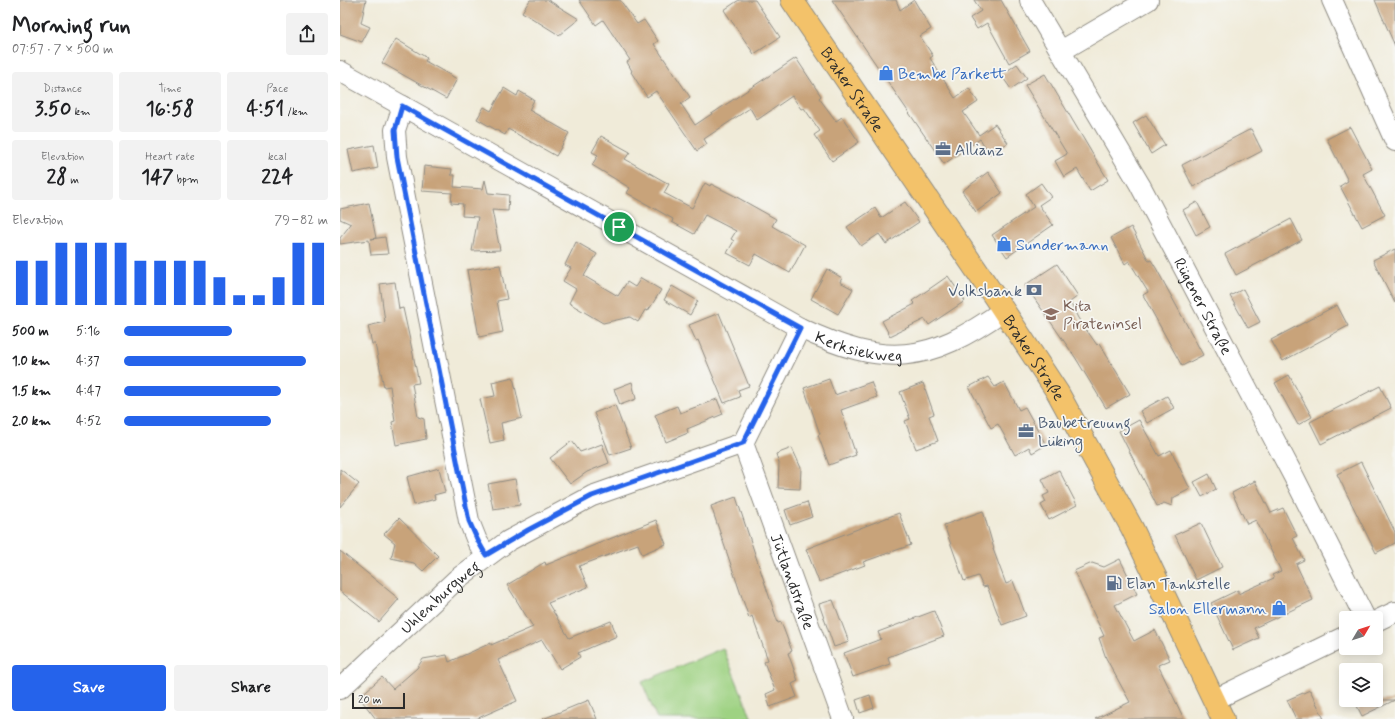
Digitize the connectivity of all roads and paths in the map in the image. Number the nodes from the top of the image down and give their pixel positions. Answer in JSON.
{"nodes":[{"id":1,"x":792,"y":0,"type":"edge"},
{"id":2,"x":1030,"y":0,"type":"edge"},
{"id":3,"x":1148,"y":0,"type":"edge"},
{"id":4,"x":1332,"y":0,"type":"edge"},
{"id":5,"x":1061,"y":51,"type":"junction"},
{"id":6,"x":340,"y":71,"type":"edge"},
{"id":7,"x":402,"y":106,"type":"junction"},
{"id":8,"x":1395,"y":141,"type":"edge"},
{"id":9,"x":1004,"y":310,"type":"junction"},
{"id":10,"x":800,"y":328,"type":"junction"},
{"id":11,"x":743,"y":443,"type":"junction"},
{"id":12,"x":486,"y":555,"type":"junction"},
{"id":13,"x":1361,"y":611,"type":"edge"},
{"id":14,"x":1395,"y":612,"type":"edge"},
{"id":15,"x":1383,"y":618,"type":"edge"},
{"id":16,"x":1339,"y":640,"type":"edge"},
{"id":17,"x":340,"y":689,"type":"edge"},
{"id":18,"x":1218,"y":710,"type":"edge"},
{"id":19,"x":843,"y":719,"type":"edge"}],
"edges":[{"from":1,"to":9,"type":"main road","name":"Braker Straße"},
{"from":2,"to":5,"type":"street","name":"Rügener Straße"},
{"from":3,"to":5,"type":"street"},
{"from":4,"to":8,"type":"street"},
{"from":5,"to":13,"type":"street","name":"Rügener Straße"},
{"from":6,"to":7,"type":"street","name":"Kerksiekweg"},
{"from":7,"to":10,"type":"street","name":"Kerksiekweg"},
{"from":7,"to":12,"type":"street"},
{"from":9,"to":10,"type":"street","name":"Kerksiekweg"},
{"from":9,"to":18,"type":"main road","name":"Braker Straße"},
{"from":10,"to":11,"type":"street"},
{"from":11,"to":12,"type":"street","name":"Uhlenburgweg"},
{"from":11,"to":19,"type":"street","name":"Jütlandstraße"},
{"from":12,"to":17,"type":"street","name":"Uhlenburgweg"},
{"from":14,"to":15,"type":"street"},
{"from":16,"to":18,"type":"street"}]}
